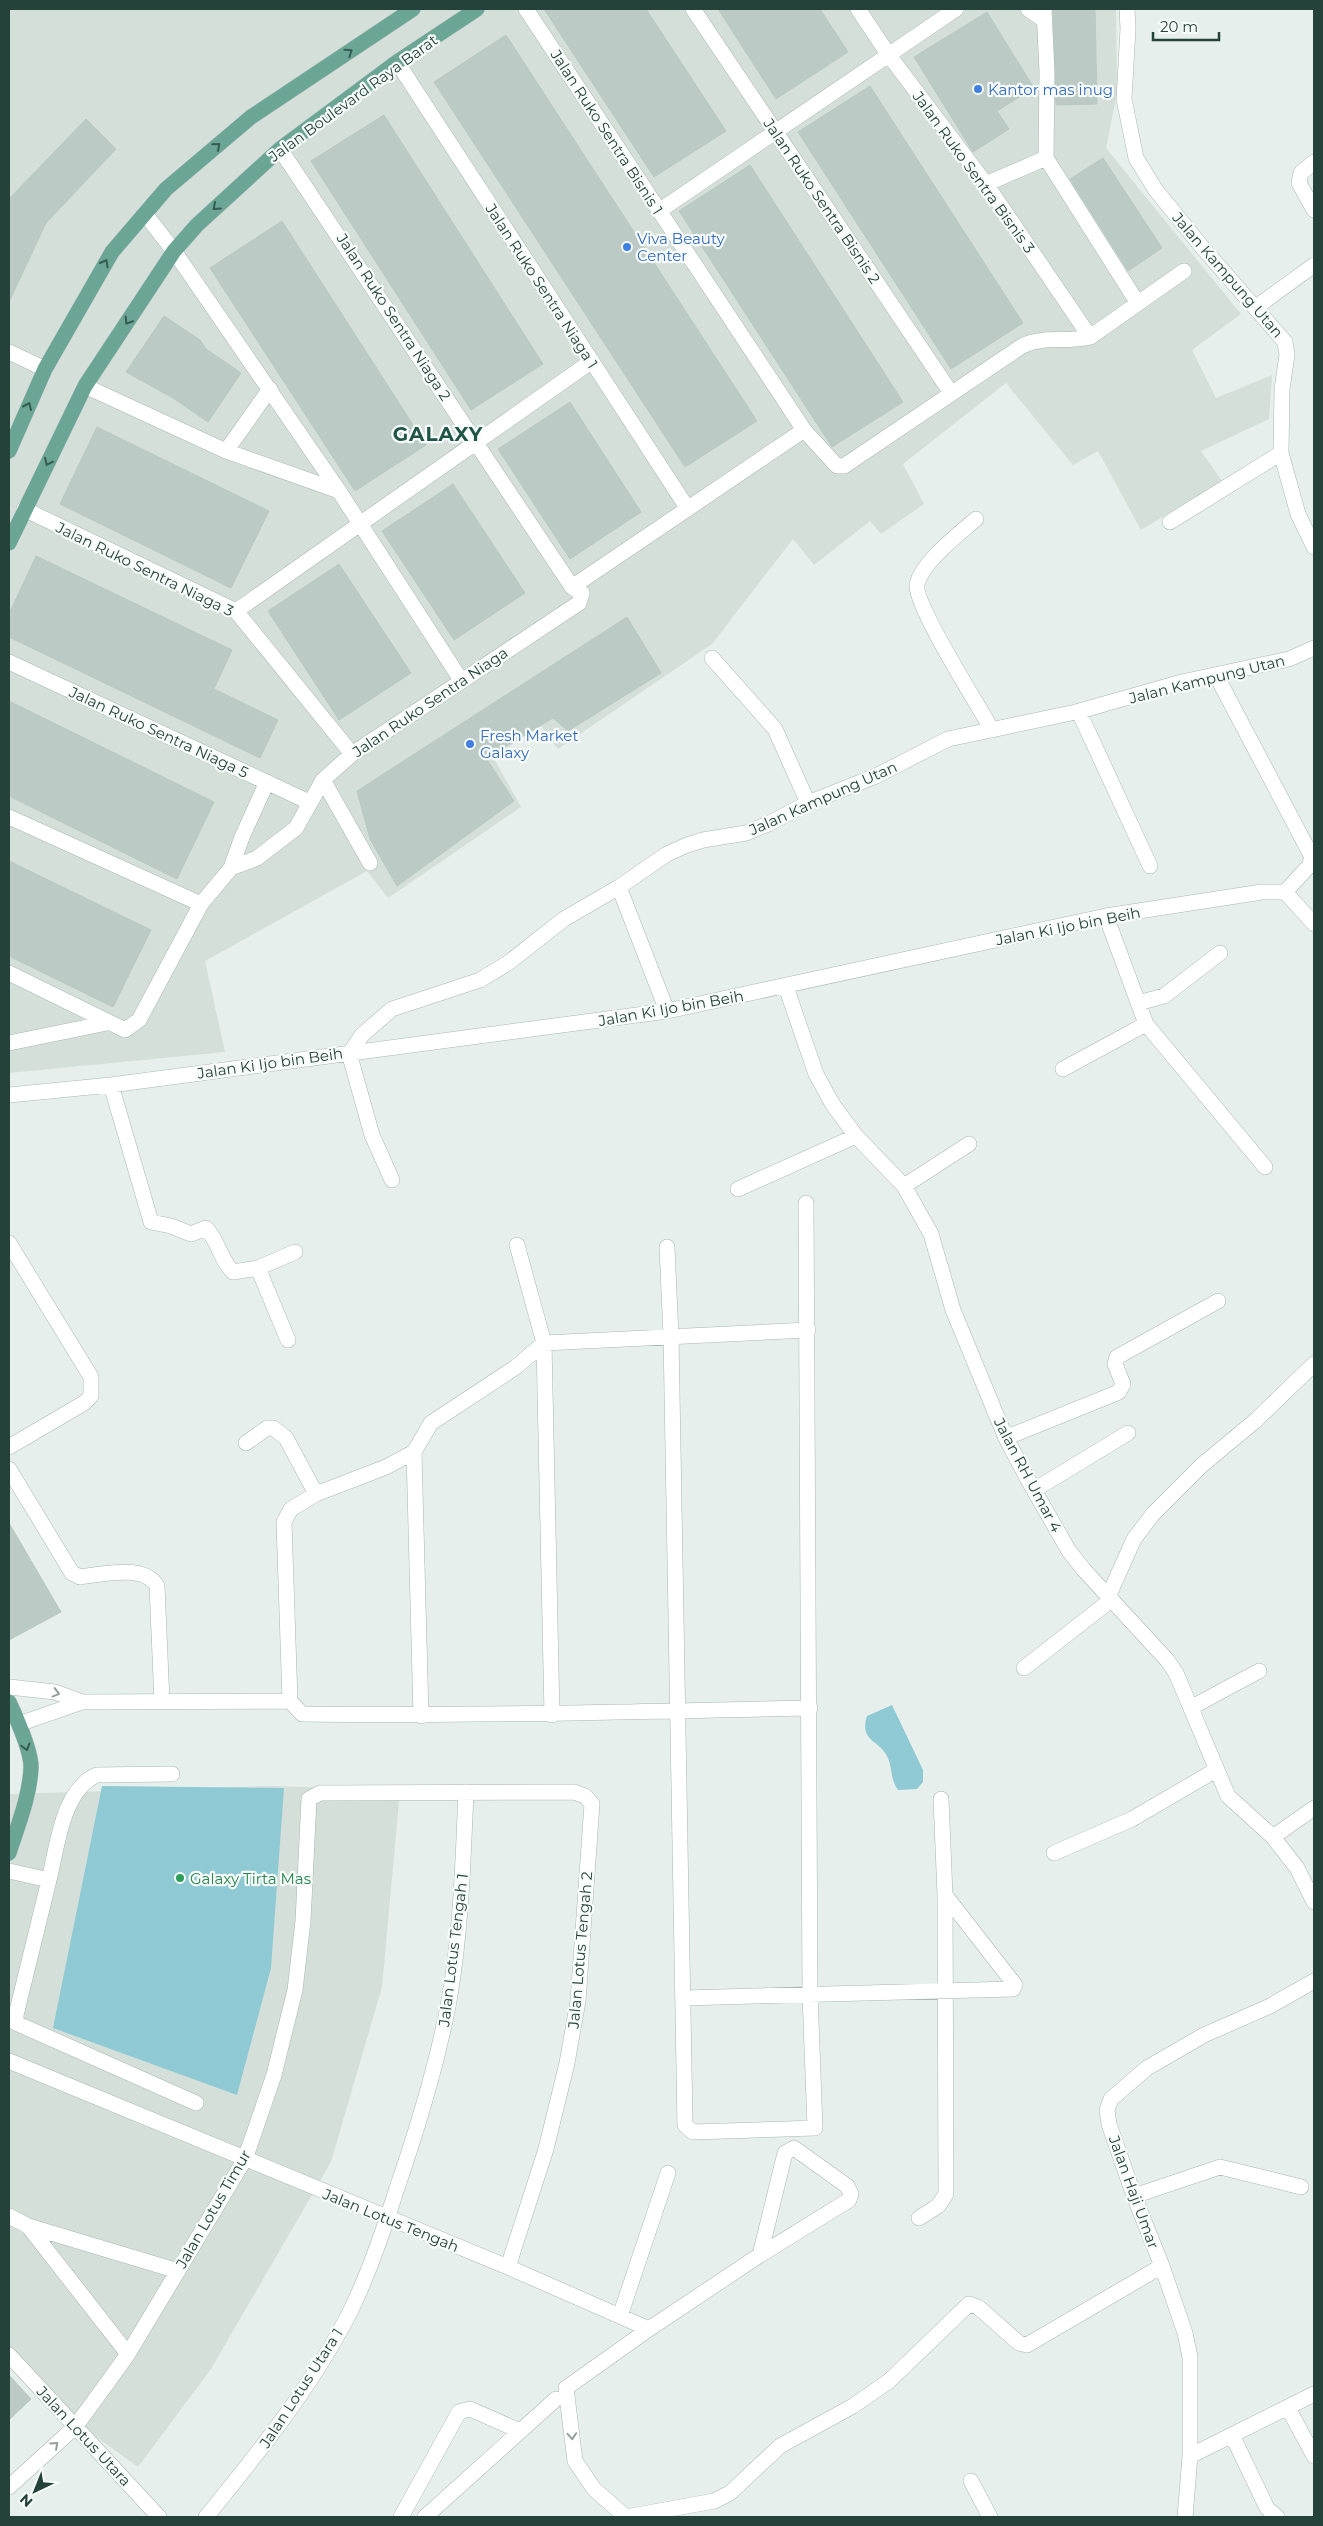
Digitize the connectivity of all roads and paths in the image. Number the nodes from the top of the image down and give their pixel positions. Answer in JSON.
{"nodes":[{"id":1,"x":413,"y":9,"type":"edge"},
{"id":2,"x":477,"y":9,"type":"edge"},
{"id":3,"x":526,"y":9,"type":"edge"},
{"id":4,"x":693,"y":9,"type":"edge"},
{"id":5,"x":858,"y":9,"type":"edge"},
{"id":6,"x":956,"y":9,"type":"edge"},
{"id":7,"x":1028,"y":9,"type":"edge"},
{"id":8,"x":1126,"y":9,"type":"edge"},
{"id":9,"x":1044,"y":14,"type":"edge"},
{"id":10,"x":888,"y":54,"type":"junction"},
{"id":11,"x":397,"y":62,"type":"junction"},
{"id":12,"x":774,"y":130,"type":"junction"},
{"id":13,"x":280,"y":149,"type":"junction"},
{"id":14,"x":1046,"y":158,"type":"junction"},
{"id":15,"x":1314,"y":162,"type":"edge"},
{"id":16,"x":986,"y":184,"type":"junction"},
{"id":17,"x":1314,"y":210,"type":"edge"},
{"id":18,"x":659,"y":211,"type":"junction"},
{"id":19,"x":145,"y":214,"type":"junction"},
{"id":20,"x":174,"y":251,"type":"junction"},
{"id":21,"x":1314,"y":265,"type":"edge"},
{"id":22,"x":1184,"y":271,"type":"dead end"},
{"id":23,"x":1137,"y":302,"type":"junction"},
{"id":24,"x":1255,"y":308,"type":"junction"},
{"id":25,"x":1090,"y":337,"type":"junction"},
{"id":26,"x":9,"y":352,"type":"edge"},
{"id":27,"x":592,"y":362,"type":"junction"},
{"id":28,"x":44,"y":369,"type":"junction"},
{"id":29,"x":85,"y":386,"type":"junction"},
{"id":30,"x":270,"y":389,"type":"junction"},
{"id":31,"x":951,"y":394,"type":"junction"},
{"id":32,"x":804,"y":430,"type":"junction"},
{"id":33,"x":477,"y":443,"type":"junction"},
{"id":34,"x":9,"y":451,"type":"edge"},
{"id":35,"x":226,"y":451,"type":"junction"},
{"id":36,"x":1281,"y":452,"type":"junction"},
{"id":37,"x":339,"y":491,"type":"junction"},
{"id":38,"x":24,"y":509,"type":"junction"},
{"id":39,"x":688,"y":509,"type":"junction"},
{"id":40,"x":976,"y":519,"type":"dead end"},
{"id":41,"x":1170,"y":522,"type":"dead end"},
{"id":42,"x":361,"y":524,"type":"junction"},
{"id":43,"x":9,"y":543,"type":"edge"},
{"id":44,"x":1314,"y":547,"type":"edge"},
{"id":45,"x":572,"y":587,"type":"junction"},
{"id":46,"x":236,"y":611,"type":"junction"},
{"id":47,"x":1314,"y":648,"type":"edge"},
{"id":48,"x":712,"y":658,"type":"dead end"},
{"id":49,"x":9,"y":662,"type":"edge"},
{"id":50,"x":1216,"y":675,"type":"junction"},
{"id":51,"x":461,"y":680,"type":"junction"},
{"id":52,"x":1079,"y":712,"type":"junction"},
{"id":53,"x":992,"y":730,"type":"junction"},
{"id":54,"x":352,"y":754,"type":"junction"},
{"id":55,"x":323,"y":780,"type":"junction"},
{"id":56,"x":267,"y":782,"type":"junction"},
{"id":57,"x":309,"y":802,"type":"junction"},
{"id":58,"x":808,"y":803,"type":"junction"},
{"id":59,"x":9,"y":817,"type":"edge"},
{"id":60,"x":370,"y":862,"type":"dead end"},
{"id":61,"x":1150,"y":866,"type":"dead end"},
{"id":62,"x":231,"y":868,"type":"junction"},
{"id":63,"x":619,"y":887,"type":"junction"},
{"id":64,"x":1285,"y":892,"type":"junction"},
{"id":65,"x":201,"y":904,"type":"junction"},
{"id":66,"x":1106,"y":916,"type":"junction"},
{"id":67,"x":1314,"y":924,"type":"edge"},
{"id":68,"x":1220,"y":953,"type":"dead end"},
{"id":69,"x":9,"y":973,"type":"edge"},
{"id":70,"x":786,"y":987,"type":"junction"},
{"id":71,"x":1138,"y":1003,"type":"junction"},
{"id":72,"x":667,"y":1011,"type":"junction"},
{"id":73,"x":107,"y":1023,"type":"junction"},
{"id":74,"x":1146,"y":1024,"type":"junction"},
{"id":75,"x":9,"y":1043,"type":"edge"},
{"id":76,"x":349,"y":1053,"type":"junction"},
{"id":77,"x":1063,"y":1069,"type":"dead end"},
{"id":78,"x":111,"y":1085,"type":"junction"},
{"id":79,"x":9,"y":1096,"type":"edge"},
{"id":80,"x":856,"y":1136,"type":"junction"},
{"id":81,"x":969,"y":1144,"type":"dead end"},
{"id":82,"x":1265,"y":1167,"type":"dead end"},
{"id":83,"x":392,"y":1180,"type":"dead end"},
{"id":84,"x":904,"y":1186,"type":"junction"},
{"id":85,"x":738,"y":1188,"type":"dead end"},
{"id":86,"x":806,"y":1203,"type":"dead end"},
{"id":87,"x":9,"y":1243,"type":"edge"},
{"id":88,"x":517,"y":1244,"type":"dead end"},
{"id":89,"x":667,"y":1247,"type":"dead end"},
{"id":90,"x":295,"y":1252,"type":"dead end"},
{"id":91,"x":258,"y":1268,"type":"junction"},
{"id":92,"x":1218,"y":1301,"type":"dead end"},
{"id":93,"x":808,"y":1330,"type":"junction"},
{"id":94,"x":671,"y":1336,"type":"junction"},
{"id":95,"x":288,"y":1340,"type":"dead end"},
{"id":96,"x":544,"y":1343,"type":"junction"},
{"id":97,"x":1314,"y":1364,"type":"edge"},
{"id":98,"x":1128,"y":1433,"type":"dead end"},
{"id":99,"x":1005,"y":1436,"type":"junction"},
{"id":100,"x":246,"y":1443,"type":"dead end"},
{"id":101,"x":9,"y":1447,"type":"edge"},
{"id":102,"x":414,"y":1452,"type":"junction"},
{"id":103,"x":9,"y":1469,"type":"edge"},
{"id":104,"x":1034,"y":1490,"type":"junction"},
{"id":105,"x":316,"y":1494,"type":"junction"},
{"id":106,"x":1110,"y":1598,"type":"junction"},
{"id":107,"x":1024,"y":1668,"type":"dead end"},
{"id":108,"x":1259,"y":1671,"type":"dead end"},
{"id":109,"x":9,"y":1687,"type":"edge"},
{"id":110,"x":290,"y":1701,"type":"junction"},
{"id":111,"x":9,"y":1702,"type":"edge"},
{"id":112,"x":82,"y":1702,"type":"junction"},
{"id":113,"x":162,"y":1702,"type":"junction"},
{"id":114,"x":1192,"y":1707,"type":"junction"},
{"id":115,"x":810,"y":1708,"type":"junction"},
{"id":116,"x":678,"y":1711,"type":"junction"},
{"id":117,"x":552,"y":1715,"type":"junction"},
{"id":118,"x":421,"y":1716,"type":"junction"},
{"id":119,"x":19,"y":1724,"type":"junction"},
{"id":120,"x":1216,"y":1770,"type":"junction"},
{"id":121,"x":172,"y":1774,"type":"dead end"},
{"id":122,"x":466,"y":1792,"type":"junction"},
{"id":123,"x":941,"y":1799,"type":"dead end"},
{"id":124,"x":1314,"y":1808,"type":"edge"},
{"id":125,"x":1273,"y":1837,"type":"junction"},
{"id":126,"x":1054,"y":1852,"type":"dead end"},
{"id":127,"x":9,"y":1853,"type":"edge"},
{"id":128,"x":9,"y":1871,"type":"edge"},
{"id":129,"x":49,"y":1880,"type":"junction"},
{"id":130,"x":945,"y":1895,"type":"junction"},
{"id":131,"x":1314,"y":1902,"type":"edge"},
{"id":132,"x":1314,"y":1981,"type":"edge"},
{"id":133,"x":945,"y":1991,"type":"junction"},
{"id":134,"x":810,"y":1994,"type":"junction"},
{"id":135,"x":684,"y":1998,"type":"junction"},
{"id":136,"x":9,"y":2061,"type":"edge"},
{"id":137,"x":196,"y":2103,"type":"dead end"},
{"id":138,"x":245,"y":2159,"type":"junction"},
{"id":139,"x":668,"y":2173,"type":"dead end"},
{"id":140,"x":1301,"y":2187,"type":"dead end"},
{"id":141,"x":1134,"y":2196,"type":"junction"},
{"id":142,"x":9,"y":2216,"type":"edge"},
{"id":143,"x":919,"y":2218,"type":"dead end"},
{"id":144,"x":387,"y":2219,"type":"junction"},
{"id":145,"x":28,"y":2226,"type":"junction"},
{"id":146,"x":760,"y":2255,"type":"junction"},
{"id":147,"x":1162,"y":2266,"type":"junction"},
{"id":148,"x":508,"y":2267,"type":"junction"},
{"id":149,"x":178,"y":2271,"type":"junction"},
{"id":150,"x":620,"y":2316,"type":"junction"},
{"id":151,"x":649,"y":2329,"type":"junction"},
{"id":152,"x":128,"y":2354,"type":"junction"},
{"id":153,"x":9,"y":2355,"type":"edge"},
{"id":154,"x":562,"y":2393,"type":"junction"},
{"id":155,"x":1314,"y":2394,"type":"edge"},
{"id":156,"x":1288,"y":2408,"type":"junction"},
{"id":157,"x":75,"y":2427,"type":"junction"},
{"id":158,"x":520,"y":2430,"type":"junction"},
{"id":159,"x":1232,"y":2435,"type":"junction"},
{"id":160,"x":1190,"y":2456,"type":"junction"},
{"id":161,"x":1314,"y":2456,"type":"edge"},
{"id":162,"x":971,"y":2481,"type":"dead end"},
{"id":163,"x":9,"y":2487,"type":"edge"},
{"id":164,"x":159,"y":2517,"type":"edge"},
{"id":165,"x":206,"y":2517,"type":"edge"},
{"id":166,"x":401,"y":2517,"type":"edge"},
{"id":167,"x":425,"y":2517,"type":"edge"},
{"id":168,"x":626,"y":2517,"type":"edge"},
{"id":169,"x":990,"y":2517,"type":"edge"},
{"id":170,"x":1185,"y":2517,"type":"edge"},
{"id":171,"x":1277,"y":2517,"type":"edge"}],
"edges":[{"from":19,"to":1,"type":"main road","one_way":true},
{"from":2,"to":11,"type":"main road","name":"Jalan Boulevard Raya Barat"},
{"from":3,"to":18,"type":"street","name":"Jalan Ruko Sentra Bisnis 1"},
{"from":4,"to":12,"type":"street","name":"Jalan Ruko Sentra Bisnis 2"},
{"from":5,"to":10,"type":"street","name":"Jalan Ruko Sentra Bisnis 3"},
{"from":6,"to":10,"type":"street"},
{"from":7,"to":9,"type":"street"},
{"from":8,"to":24,"type":"street","name":"Jalan Kampung Utan"},
{"from":9,"to":14,"type":"street"},
{"from":10,"to":12,"type":"street"},
{"from":10,"to":16,"type":"street","name":"Jalan Ruko Sentra Bisnis 3"},
{"from":11,"to":13,"type":"main road","name":"Jalan Boulevard Raya Barat"},
{"from":11,"to":27,"type":"street","name":"Jalan Ruko Sentra Niaga 1"},
{"from":12,"to":18,"type":"street"},
{"from":12,"to":31,"type":"street","name":"Jalan Ruko Sentra Bisnis 2"},
{"from":13,"to":20,"type":"main road","name":"Jalan Boulevard Raya Barat","one_way":true},
{"from":13,"to":33,"type":"street","name":"Jalan Ruko Sentra Niaga 2"},
{"from":14,"to":16,"type":"street"},
{"from":14,"to":23,"type":"street"},
{"from":15,"to":17,"type":"street"},
{"from":16,"to":25,"type":"street","name":"Jalan Ruko Sentra Bisnis 3"},
{"from":18,"to":32,"type":"street","name":"Jalan Ruko Sentra Bisnis 1"},
{"from":19,"to":20,"type":"street"},
{"from":28,"to":19,"type":"main road","one_way":true},
{"from":20,"to":29,"type":"main road","name":"Jalan Boulevard Raya Barat","one_way":true},
{"from":20,"to":30,"type":"street"},
{"from":21,"to":24,"type":"street"},
{"from":22,"to":23,"type":"street"},
{"from":23,"to":25,"type":"street"},
{"from":24,"to":36,"type":"street","name":"Jalan Kampung Utan"},
{"from":25,"to":31,"type":"street"},
{"from":26,"to":28,"type":"street"},
{"from":27,"to":33,"type":"street"},
{"from":27,"to":39,"type":"street","name":"Jalan Ruko Sentra Niaga 1"},
{"from":34,"to":28,"type":"main road","one_way":true},
{"from":29,"to":35,"type":"street"},
{"from":29,"to":38,"type":"main road","name":"Jalan Boulevard Raya Barat","one_way":true},
{"from":30,"to":35,"type":"street"},
{"from":30,"to":37,"type":"street"},
{"from":31,"to":32,"type":"street","name":"Jalan Ruko Sentra Bisnis 1"},
{"from":32,"to":39,"type":"street"},
{"from":33,"to":42,"type":"street"},
{"from":33,"to":45,"type":"street","name":"Jalan Ruko Sentra Niaga 2"},
{"from":35,"to":37,"type":"street"},
{"from":36,"to":41,"type":"street"},
{"from":36,"to":44,"type":"street","name":"Jalan Kampung Utan"},
{"from":37,"to":42,"type":"street"},
{"from":38,"to":43,"type":"main road","name":"Jalan Boulevard Raya Barat"},
{"from":38,"to":46,"type":"street","name":"Jalan Ruko Sentra Niaga 3"},
{"from":39,"to":45,"type":"street"},
{"from":40,"to":53,"type":"street"},
{"from":42,"to":46,"type":"street"},
{"from":42,"to":51,"type":"street"},
{"from":45,"to":51,"type":"street","name":"Jalan Ruko Sentra Niaga"},
{"from":46,"to":54,"type":"street","name":"Jalan Ruko Sentra Niaga 3"},
{"from":47,"to":50,"type":"street","name":"Jalan Kampung Utan"},
{"from":48,"to":58,"type":"street"},
{"from":49,"to":56,"type":"street","name":"Jalan Ruko Sentra Niaga 5"},
{"from":50,"to":52,"type":"street","name":"Jalan Kampung Utan"},
{"from":50,"to":64,"type":"street"},
{"from":51,"to":54,"type":"street","name":"Jalan Ruko Sentra Niaga"},
{"from":52,"to":53,"type":"street","name":"Jalan Kampung Utan"},
{"from":52,"to":61,"type":"street"},
{"from":53,"to":58,"type":"street","name":"Jalan Kampung Utan"},
{"from":54,"to":55,"type":"street","name":"Jalan Ruko Sentra Niaga"},
{"from":55,"to":57,"type":"street","name":"Jalan Ruko Sentra Niaga"},
{"from":55,"to":60,"type":"street"},
{"from":56,"to":57,"type":"street","name":"Jalan Ruko Sentra Niaga 5"},
{"from":56,"to":62,"type":"street"},
{"from":57,"to":62,"type":"street","name":"Jalan Ruko Sentra Niaga"},
{"from":58,"to":63,"type":"street","name":"Jalan Kampung Utan"},
{"from":59,"to":65,"type":"street"},
{"from":62,"to":65,"type":"street","name":"Jalan Ruko Sentra Niaga"},
{"from":63,"to":72,"type":"street"},
{"from":63,"to":76,"type":"street","name":"Jalan Kampung Utan"},
{"from":64,"to":66,"type":"street","name":"Jalan Ki Ijo bin Beih"},
{"from":64,"to":67,"type":"street"},
{"from":65,"to":73,"type":"street","name":"Jalan Ruko Sentra Niaga"},
{"from":66,"to":70,"type":"street","name":"Jalan Ki Ijo bin Beih"},
{"from":66,"to":71,"type":"street"},
{"from":68,"to":71,"type":"street"},
{"from":69,"to":73,"type":"street"},
{"from":70,"to":72,"type":"street","name":"Jalan Ki Ijo bin Beih"},
{"from":70,"to":80,"type":"street","name":"Jalan RH Umar 4"},
{"from":71,"to":74,"type":"street"},
{"from":72,"to":76,"type":"street","name":"Jalan Ki Ijo bin Beih"},
{"from":73,"to":75,"type":"street"},
{"from":74,"to":77,"type":"street"},
{"from":74,"to":82,"type":"street"},
{"from":76,"to":78,"type":"street","name":"Jalan Ki Ijo bin Beih"},
{"from":76,"to":83,"type":"street"},
{"from":78,"to":79,"type":"street","name":"Jalan Ki Ijo bin Beih"},
{"from":78,"to":91,"type":"street"},
{"from":80,"to":84,"type":"street","name":"Jalan RH Umar 4"},
{"from":80,"to":85,"type":"street"},
{"from":81,"to":84,"type":"street"},
{"from":84,"to":99,"type":"street","name":"Jalan RH Umar 4"},
{"from":86,"to":93,"type":"street"},
{"from":87,"to":101,"type":"street"},
{"from":88,"to":96,"type":"street"},
{"from":89,"to":94,"type":"street"},
{"from":90,"to":91,"type":"street"},
{"from":91,"to":95,"type":"street"},
{"from":92,"to":99,"type":"street"},
{"from":93,"to":94,"type":"street"},
{"from":93,"to":115,"type":"street"},
{"from":94,"to":96,"type":"street"},
{"from":94,"to":116,"type":"street"},
{"from":96,"to":102,"type":"street"},
{"from":96,"to":117,"type":"street"},
{"from":97,"to":106,"type":"street"},
{"from":98,"to":104,"type":"street"},
{"from":99,"to":104,"type":"street","name":"Jalan RH Umar 4"},
{"from":100,"to":105,"type":"street"},
{"from":102,"to":105,"type":"street"},
{"from":102,"to":118,"type":"street"},
{"from":103,"to":113,"type":"street"},
{"from":104,"to":106,"type":"street","name":"Jalan RH Umar 4"},
{"from":105,"to":110,"type":"street"},
{"from":106,"to":107,"type":"street"},
{"from":106,"to":114,"type":"street","name":"Jalan RH Umar 4"},
{"from":108,"to":114,"type":"street"},
{"from":109,"to":112,"type":"street","one_way":true},
{"from":110,"to":113,"type":"street"},
{"from":110,"to":118,"type":"street"},
{"from":111,"to":119,"type":"main road"},
{"from":112,"to":113,"type":"street"},
{"from":112,"to":119,"type":"street"},
{"from":114,"to":120,"type":"street","name":"Jalan RH Umar 4"},
{"from":115,"to":116,"type":"street"},
{"from":115,"to":134,"type":"street"},
{"from":116,"to":117,"type":"street"},
{"from":116,"to":135,"type":"street"},
{"from":117,"to":118,"type":"street"},
{"from":119,"to":127,"type":"main road","one_way":true},
{"from":120,"to":125,"type":"street","name":"Jalan RH Umar 4"},
{"from":120,"to":126,"type":"street"},
{"from":121,"to":129,"type":"street"},
{"from":122,"to":138,"type":"street","name":"Jalan Lotus Timur"},
{"from":122,"to":144,"type":"street","name":"Jalan Lotus Tengah 1"},
{"from":122,"to":148,"type":"street","name":"Jalan Lotus Tengah 2"},
{"from":123,"to":130,"type":"street"},
{"from":124,"to":125,"type":"street"},
{"from":125,"to":131,"type":"street","name":"Jalan RH Umar 4"},
{"from":128,"to":129,"type":"street"},
{"from":129,"to":137,"type":"street"},
{"from":130,"to":133,"type":"street"},
{"from":130,"to":133,"type":"street"},
{"from":132,"to":141,"type":"street","name":"Jalan Haji Umar"},
{"from":133,"to":134,"type":"street"},
{"from":133,"to":143,"type":"street"},
{"from":134,"to":135,"type":"street"},
{"from":134,"to":135,"type":"street"},
{"from":136,"to":138,"type":"street","name":"Jalan Lotus Tengah"},
{"from":138,"to":144,"type":"street","name":"Jalan Lotus Tengah"},
{"from":138,"to":149,"type":"street","name":"Jalan Lotus Timur"},
{"from":139,"to":150,"type":"street"},
{"from":140,"to":141,"type":"street"},
{"from":141,"to":147,"type":"street","name":"Jalan Haji Umar"},
{"from":142,"to":145,"type":"street"},
{"from":144,"to":148,"type":"street","name":"Jalan Lotus Tengah"},
{"from":144,"to":165,"type":"street","name":"Jalan Lotus Utara 1"},
{"from":145,"to":149,"type":"street"},
{"from":145,"to":152,"type":"street"},
{"from":146,"to":146,"type":"street"},
{"from":146,"to":151,"type":"street"},
{"from":147,"to":160,"type":"street","name":"Jalan Haji Umar"},
{"from":147,"to":168,"type":"street"},
{"from":148,"to":150,"type":"street","name":"Jalan Lotus Tengah"},
{"from":149,"to":152,"type":"street","name":"Jalan Lotus Timur"},
{"from":150,"to":151,"type":"street","name":"Jalan Lotus Tengah"},
{"from":151,"to":154,"type":"street"},
{"from":152,"to":157,"type":"street","name":"Jalan Lotus Timur"},
{"from":153,"to":157,"type":"street","name":"Jalan Lotus Utara"},
{"from":154,"to":158,"type":"street"},
{"from":154,"to":168,"type":"street","one_way":true},
{"from":155,"to":156,"type":"street"},
{"from":156,"to":159,"type":"street"},
{"from":156,"to":161,"type":"street"},
{"from":163,"to":157,"type":"street","name":"Jalan Lotus Timur","one_way":true},
{"from":157,"to":164,"type":"street","name":"Jalan Lotus Utara"},
{"from":158,"to":166,"type":"street"},
{"from":158,"to":167,"type":"street"},
{"from":159,"to":160,"type":"street"},
{"from":159,"to":171,"type":"street"},
{"from":160,"to":170,"type":"street","name":"Jalan Haji Umar"},
{"from":162,"to":169,"type":"street"}]}
